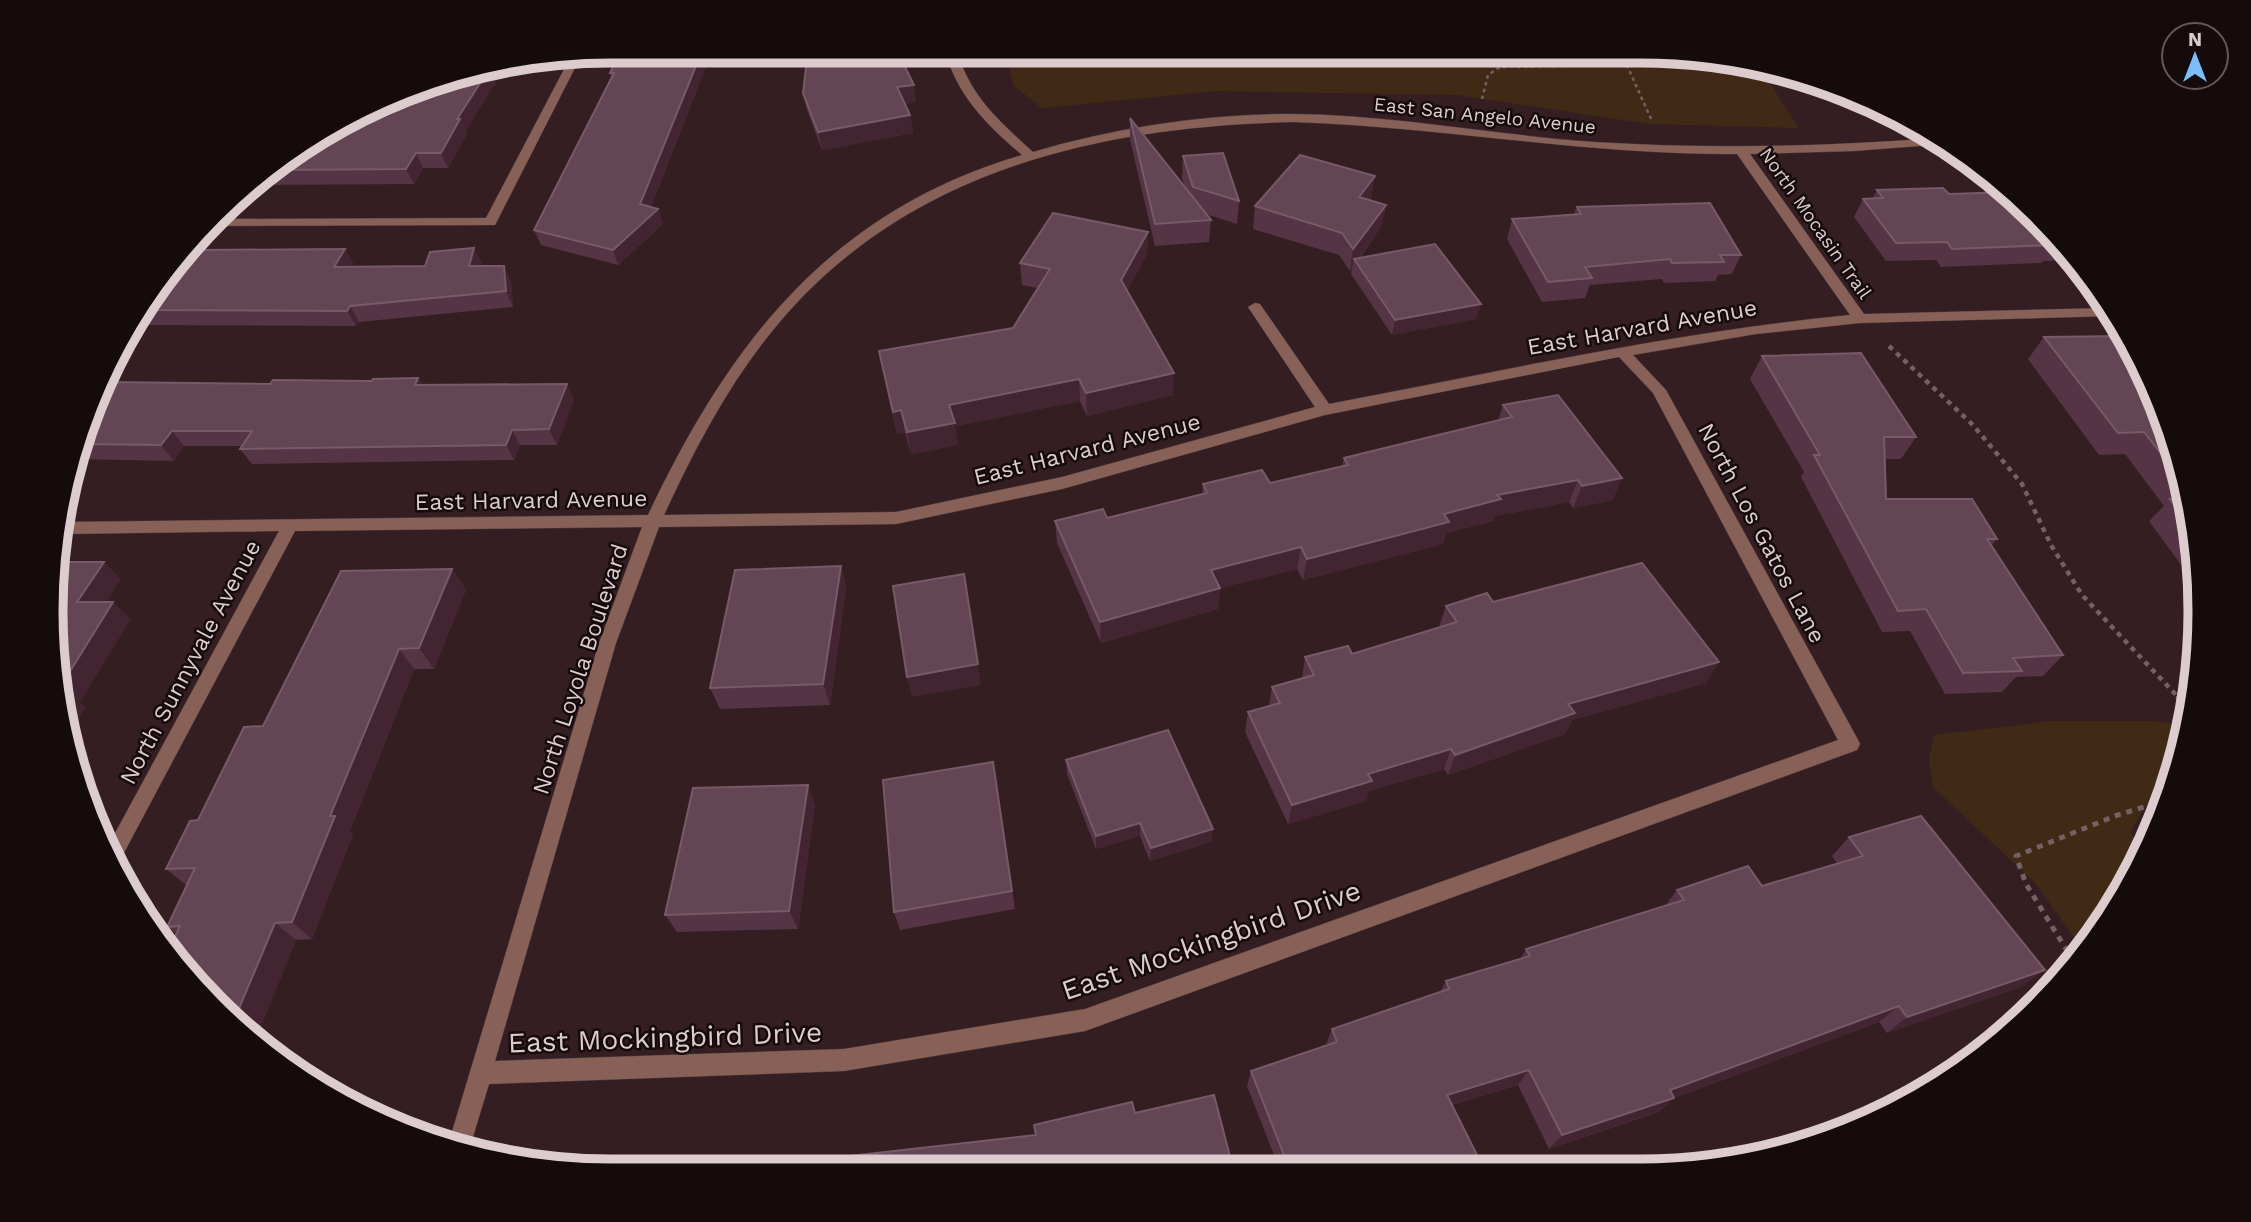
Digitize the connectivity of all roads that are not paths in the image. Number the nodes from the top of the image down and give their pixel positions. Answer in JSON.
{"nodes":[{"id":1,"x":954,"y":63,"type":"edge"},
{"id":2,"x":572,"y":64,"type":"edge"},
{"id":3,"x":1923,"y":142,"type":"edge"},
{"id":4,"x":1740,"y":149,"type":"junction"},
{"id":5,"x":1028,"y":154,"type":"junction"},
{"id":6,"x":225,"y":223,"type":"edge"},
{"id":7,"x":1255,"y":307,"type":"dead end"},
{"id":8,"x":2099,"y":312,"type":"edge"},
{"id":9,"x":1860,"y":319,"type":"junction"},
{"id":10,"x":1622,"y":352,"type":"junction"},
{"id":11,"x":1325,"y":410,"type":"junction"},
{"id":12,"x":652,"y":522,"type":"junction"},
{"id":13,"x":290,"y":526,"type":"junction"},
{"id":14,"x":70,"y":528,"type":"edge"},
{"id":15,"x":1850,"y":744,"type":"joint"},
{"id":16,"x":118,"y":848,"type":"edge"},
{"id":17,"x":481,"y":1073,"type":"junction"},
{"id":18,"x":461,"y":1138,"type":"edge"}],
"edges":[{"from":1,"to":5,"type":"street"},
{"from":2,"to":6,"type":"street"},
{"from":3,"to":4,"type":"street","name":"East San Angelo Avenue"},
{"from":4,"to":5,"type":"street","name":"East San Angelo Avenue"},
{"from":4,"to":9,"type":"street","name":"North Mocasin Trail"},
{"from":5,"to":12,"type":"street","name":"North Loyola Boulevard"},
{"from":7,"to":11,"type":"street"},
{"from":8,"to":9,"type":"street","name":"East Harvard Avenue"},
{"from":9,"to":10,"type":"street","name":"East Harvard Avenue"},
{"from":10,"to":11,"type":"street","name":"East Harvard Avenue"},
{"from":10,"to":15,"type":"street","name":"North Los Gatos Lane"},
{"from":11,"to":12,"type":"street","name":"East Harvard Avenue"},
{"from":12,"to":13,"type":"street","name":"East Harvard Avenue"},
{"from":12,"to":17,"type":"street","name":"North Loyola Boulevard"},
{"from":13,"to":14,"type":"street","name":"East Harvard Avenue"},
{"from":13,"to":16,"type":"street","name":"North Sunnyvale Avenue"},
{"from":15,"to":17,"type":"street","name":"East Mockingbird Drive"},
{"from":17,"to":18,"type":"street","name":"North Loyola Boulevard"}]}
